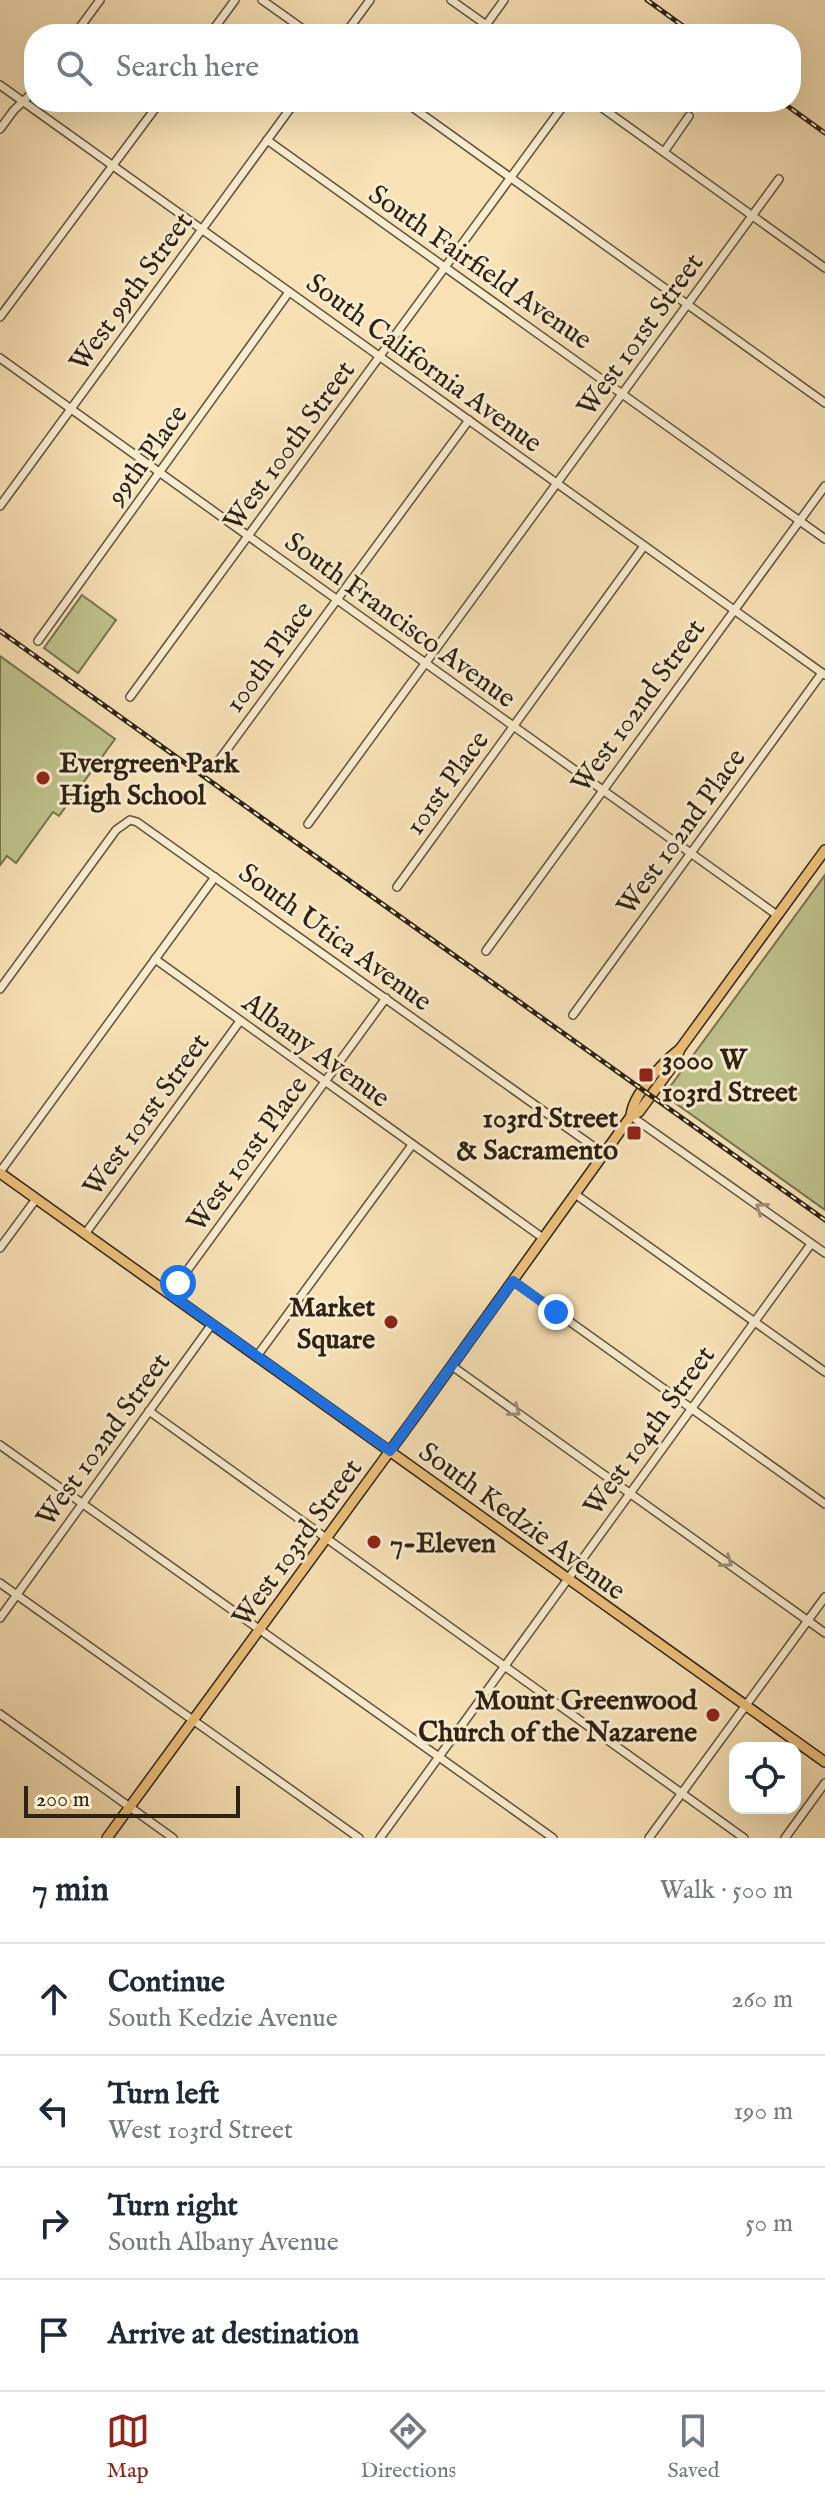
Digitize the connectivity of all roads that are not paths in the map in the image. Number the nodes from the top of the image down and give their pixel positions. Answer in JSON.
{"nodes":[{"id":1,"x":100,"y":0,"type":"edge"},
{"id":2,"x":235,"y":0,"type":"edge"},
{"id":3,"x":262,"y":0,"type":"edge"},
{"id":4,"x":370,"y":0,"type":"edge"},
{"id":5,"x":451,"y":0,"type":"edge"},
{"id":6,"x":504,"y":0,"type":"edge"},
{"id":7,"x":82,"y":24,"type":"edge"},
{"id":8,"x":217,"y":24,"type":"edge"},
{"id":9,"x":296,"y":24,"type":"edge"},
{"id":10,"x":352,"y":24,"type":"edge"},
{"id":11,"x":485,"y":24,"type":"edge"},
{"id":12,"x":487,"y":24,"type":"edge"},
{"id":13,"x":0,"y":85,"type":"edge"},
{"id":14,"x":23,"y":101,"type":"joint"},
{"id":15,"x":38,"y":112,"type":"edge"},
{"id":16,"x":153,"y":112,"type":"edge"},
{"id":17,"x":288,"y":112,"type":"edge"},
{"id":18,"x":419,"y":112,"type":"edge"},
{"id":19,"x":559,"y":112,"type":"edge"},
{"id":20,"x":608,"y":112,"type":"edge"},
{"id":21,"x":689,"y":116,"type":"dead end"},
{"id":22,"x":0,"y":129,"type":"edge"},
{"id":23,"x":267,"y":140,"type":"junction"},
{"id":24,"x":664,"y":152,"type":"junction"},
{"id":25,"x":113,"y":165,"type":"junction"},
{"id":26,"x":510,"y":178,"type":"junction"},
{"id":27,"x":779,"y":179,"type":"dead end"},
{"id":28,"x":752,"y":216,"type":"junction"},
{"id":29,"x":202,"y":229,"type":"junction"},
{"id":30,"x":445,"y":268,"type":"junction"},
{"id":31,"x":825,"y":268,"type":"edge"},
{"id":32,"x":289,"y":292,"type":"junction"},
{"id":33,"x":687,"y":305,"type":"junction"},
{"id":34,"x":0,"y":317,"type":"edge"},
{"id":35,"x":380,"y":357,"type":"junction"},
{"id":36,"x":0,"y":358,"type":"edge"},
{"id":37,"x":622,"y":394,"type":"junction"},
{"id":38,"x":825,"y":403,"type":"edge"},
{"id":39,"x":71,"y":409,"type":"junction"},
{"id":40,"x":469,"y":420,"type":"junction"},
{"id":41,"x":160,"y":473,"type":"junction"},
{"id":42,"x":557,"y":484,"type":"junction"},
{"id":43,"x":825,"y":486,"type":"edge"},
{"id":44,"x":0,"y":506,"type":"edge"},
{"id":45,"x":799,"y":521,"type":"junction"},
{"id":46,"x":248,"y":536,"type":"junction"},
{"id":47,"x":825,"y":539,"type":"edge"},
{"id":48,"x":644,"y":546,"type":"junction"},
{"id":49,"x":336,"y":599,"type":"junction"},
{"id":50,"x":734,"y":610,"type":"junction"},
{"id":51,"x":38,"y":641,"type":"dead end"},
{"id":52,"x":426,"y":663,"type":"junction"},
{"id":53,"x":824,"y":674,"type":"edge"},
{"id":54,"x":130,"y":697,"type":"dead end"},
{"id":55,"x":514,"y":726,"type":"junction"},
{"id":56,"x":217,"y":763,"type":"dead end"},
{"id":57,"x":603,"y":790,"type":"junction"},
{"id":58,"x":308,"y":824,"type":"dead end"},
{"id":59,"x":825,"y":850,"type":"edge"},
{"id":60,"x":691,"y":853,"type":"junction"},
{"id":61,"x":215,"y":877,"type":"junction"},
{"id":62,"x":397,"y":887,"type":"dead end"},
{"id":63,"x":777,"y":915,"type":"junction"},
{"id":64,"x":486,"y":951,"type":"dead end"},
{"id":65,"x":155,"y":959,"type":"junction"},
{"id":66,"x":0,"y":989,"type":"edge"},
{"id":67,"x":386,"y":998,"type":"junction"},
{"id":68,"x":573,"y":1015,"type":"dead end"},
{"id":69,"x":240,"y":1021,"type":"junction"},
{"id":70,"x":325,"y":1082,"type":"junction"},
{"id":71,"x":631,"y":1116,"type":"junction"},
{"id":72,"x":412,"y":1145,"type":"junction"},
{"id":73,"x":604,"y":1154,"type":"junction"},
{"id":74,"x":0,"y":1173,"type":"edge"},
{"id":75,"x":575,"y":1194,"type":"junction"},
{"id":76,"x":36,"y":1199,"type":"junction"},
{"id":77,"x":85,"y":1234,"type":"junction"},
{"id":78,"x":543,"y":1238,"type":"junction"},
{"id":79,"x":811,"y":1244,"type":"junction"},
{"id":80,"x":0,"y":1248,"type":"edge"},
{"id":81,"x":825,"y":1253,"type":"edge"},
{"id":82,"x":513,"y":1281,"type":"junction"},
{"id":83,"x":170,"y":1294,"type":"junction"},
{"id":84,"x":754,"y":1322,"type":"junction"},
{"id":85,"x":212,"y":1324,"type":"junction"},
{"id":86,"x":257,"y":1356,"type":"junction"},
{"id":87,"x":452,"y":1366,"type":"junction"},
{"id":88,"x":825,"y":1372,"type":"edge"},
{"id":89,"x":691,"y":1409,"type":"junction"},
{"id":90,"x":149,"y":1411,"type":"junction"},
{"id":91,"x":0,"y":1445,"type":"edge"},
{"id":92,"x":390,"y":1451,"type":"junction"},
{"id":93,"x":629,"y":1493,"type":"junction"},
{"id":94,"x":83,"y":1504,"type":"junction"},
{"id":95,"x":825,"y":1504,"type":"edge"},
{"id":96,"x":326,"y":1538,"type":"junction"},
{"id":97,"x":567,"y":1578,"type":"junction"},
{"id":98,"x":0,"y":1583,"type":"edge"},
{"id":99,"x":17,"y":1595,"type":"junction"},
{"id":100,"x":825,"y":1597,"type":"edge"},
{"id":101,"x":0,"y":1618,"type":"edge"},
{"id":102,"x":808,"y":1621,"type":"junction"},
{"id":103,"x":259,"y":1629,"type":"junction"},
{"id":104,"x":825,"y":1633,"type":"edge"},
{"id":105,"x":504,"y":1666,"type":"junction"},
{"id":106,"x":746,"y":1706,"type":"junction"},
{"id":107,"x":0,"y":1714,"type":"edge"},
{"id":108,"x":193,"y":1720,"type":"junction"},
{"id":109,"x":439,"y":1757,"type":"junction"},
{"id":110,"x":825,"y":1762,"type":"edge"},
{"id":111,"x":825,"y":1783,"type":"edge"},
{"id":112,"x":682,"y":1793,"type":"junction"},
{"id":113,"x":129,"y":1807,"type":"junction"},
{"id":114,"x":107,"y":1838,"type":"edge"},
{"id":115,"x":173,"y":1838,"type":"edge"},
{"id":116,"x":359,"y":1838,"type":"edge"},
{"id":117,"x":380,"y":1838,"type":"edge"},
{"id":118,"x":553,"y":1838,"type":"edge"},
{"id":119,"x":649,"y":1838,"type":"edge"},
{"id":120,"x":744,"y":1838,"type":"edge"},
{"id":121,"x":785,"y":1838,"type":"edge"}],
"edges":[{"from":1,"to":7,"type":"street"},
{"from":2,"to":8,"type":"street"},
{"from":3,"to":9,"type":"street"},
{"from":4,"to":10,"type":"street"},
{"from":5,"to":11,"type":"street"},
{"from":6,"to":12,"type":"street"},
{"from":13,"to":14,"type":"street","name":"South California Avenue"},
{"from":14,"to":22,"type":"street"},
{"from":15,"to":25,"type":"street","name":"South California Avenue"},
{"from":16,"to":25,"type":"street"},
{"from":17,"to":23,"type":"street","name":"West 99th Street"},
{"from":18,"to":26,"type":"street"},
{"from":19,"to":26,"type":"street","name":"West 100th Street"},
{"from":20,"to":24,"type":"street"},
{"from":21,"to":24,"type":"street"},
{"from":23,"to":29,"type":"street","name":"West 99th Street"},
{"from":23,"to":30,"type":"street","name":"South Fairfield Avenue"},
{"from":24,"to":28,"type":"street"},
{"from":25,"to":29,"type":"street","name":"South California Avenue"},
{"from":25,"to":34,"type":"street"},
{"from":26,"to":30,"type":"street","name":"West 100th Street"},
{"from":26,"to":33,"type":"street"},
{"from":27,"to":28,"type":"street","name":"West 101st Street"},
{"from":28,"to":31,"type":"street"},
{"from":28,"to":33,"type":"street","name":"West 101st Street"},
{"from":29,"to":32,"type":"street","name":"South California Avenue"},
{"from":29,"to":39,"type":"street","name":"West 99th Street"},
{"from":30,"to":35,"type":"street","name":"West 100th Street"},
{"from":30,"to":37,"type":"street","name":"South Fairfield Avenue"},
{"from":32,"to":35,"type":"street","name":"South California Avenue"},
{"from":32,"to":41,"type":"street","name":"99th Place"},
{"from":33,"to":37,"type":"street","name":"West 101st Street"},
{"from":33,"to":38,"type":"street"},
{"from":35,"to":40,"type":"street","name":"South California Avenue"},
{"from":35,"to":46,"type":"street","name":"West 100th Street"},
{"from":36,"to":39,"type":"street","name":"South Francisco Avenue"},
{"from":37,"to":42,"type":"street","name":"West 101st Street"},
{"from":37,"to":45,"type":"street","name":"South Fairfield Avenue"},
{"from":39,"to":41,"type":"street","name":"South Francisco Avenue"},
{"from":39,"to":44,"type":"street","name":"West 99th Street"},
{"from":40,"to":42,"type":"street","name":"South California Avenue"},
{"from":40,"to":49,"type":"street","name":"100th Place"},
{"from":41,"to":46,"type":"street","name":"South Francisco Avenue"},
{"from":41,"to":51,"type":"street","name":"99th Place"},
{"from":42,"to":48,"type":"street","name":"South California Avenue"},
{"from":42,"to":52,"type":"street","name":"West 101st Street"},
{"from":43,"to":45,"type":"street","name":"West 102nd Street"},
{"from":45,"to":47,"type":"street","name":"South Fairfield Avenue"},
{"from":45,"to":50,"type":"street","name":"West 102nd Street"},
{"from":46,"to":49,"type":"street","name":"South Francisco Avenue"},
{"from":46,"to":54,"type":"street","name":"West 100th Street"},
{"from":48,"to":50,"type":"street","name":"South California Avenue"},
{"from":48,"to":55,"type":"street","name":"101st Place"},
{"from":49,"to":52,"type":"street","name":"South Francisco Avenue"},
{"from":49,"to":56,"type":"street","name":"100th Place"},
{"from":50,"to":53,"type":"street","name":"South California Avenue"},
{"from":50,"to":57,"type":"street","name":"West 102nd Street"},
{"from":52,"to":55,"type":"street","name":"South Francisco Avenue"},
{"from":52,"to":58,"type":"street","name":"West 101st Street"},
{"from":53,"to":60,"type":"street","name":"West 102nd Place"},
{"from":55,"to":57,"type":"street","name":"South Francisco Avenue"},
{"from":55,"to":62,"type":"street","name":"101st Place"},
{"from":57,"to":60,"type":"street","name":"South Francisco Avenue"},
{"from":57,"to":64,"type":"street","name":"West 102nd Street"},
{"from":59,"to":63,"type":"main road","name":"West 103rd Street"},
{"from":60,"to":63,"type":"street","name":"South Francisco Avenue"},
{"from":60,"to":68,"type":"street","name":"West 102nd Place"},
{"from":61,"to":65,"type":"street"},
{"from":61,"to":66,"type":"street","name":"South Utica Avenue"},
{"from":61,"to":67,"type":"street","name":"South Utica Avenue"},
{"from":63,"to":71,"type":"main road","name":"West 103rd Street"},
{"from":65,"to":69,"type":"street","name":"Albany Avenue"},
{"from":65,"to":74,"type":"street"},
{"from":67,"to":70,"type":"street","name":"West 101st Place"},
{"from":67,"to":73,"type":"street","name":"South Utica Avenue"},
{"from":69,"to":70,"type":"street","name":"Albany Avenue"},
{"from":69,"to":77,"type":"street","name":"West 101st Street"},
{"from":70,"to":72,"type":"street","name":"Albany Avenue"},
{"from":70,"to":83,"type":"street","name":"West 101st Place"},
{"from":71,"to":73,"type":"main road","name":"West 103rd Street"},
{"from":79,"to":71,"type":"street","one_way":true},
{"from":72,"to":78,"type":"street","name":"Albany Avenue"},
{"from":72,"to":86,"type":"street"},
{"from":73,"to":75,"type":"main road","name":"West 103rd Street"},
{"from":74,"to":76,"type":"main road","name":"South Kedzie Avenue"},
{"from":75,"to":78,"type":"main road","name":"West 103rd Street"},
{"from":75,"to":84,"type":"street"},
{"from":76,"to":77,"type":"main road","name":"South Kedzie Avenue"},
{"from":76,"to":80,"type":"street"},
{"from":77,"to":83,"type":"main road","name":"South Kedzie Avenue"},
{"from":78,"to":82,"type":"main road","name":"West 103rd Street"},
{"from":79,"to":81,"type":"street"},
{"from":79,"to":84,"type":"street","name":"West 104th Street"},
{"from":82,"to":87,"type":"main road","name":"West 103rd Street"},
{"from":82,"to":89,"type":"street"},
{"from":83,"to":85,"type":"main road","name":"South Kedzie Avenue"},
{"from":84,"to":88,"type":"street"},
{"from":84,"to":89,"type":"street","name":"West 104th Street"},
{"from":85,"to":86,"type":"main road","name":"South Kedzie Avenue"},
{"from":85,"to":90,"type":"street","name":"West 102nd Street"},
{"from":86,"to":92,"type":"main road","name":"South Kedzie Avenue"},
{"from":87,"to":92,"type":"main road","name":"West 103rd Street"},
{"from":87,"to":93,"type":"street","one_way":true},
{"from":89,"to":93,"type":"street","name":"West 104th Street"},
{"from":89,"to":95,"type":"street"},
{"from":90,"to":94,"type":"street","name":"West 102nd Street"},
{"from":90,"to":96,"type":"street"},
{"from":91,"to":94,"type":"street"},
{"from":92,"to":96,"type":"main road","name":"West 103rd Street"},
{"from":92,"to":97,"type":"main road","name":"South Kedzie Avenue"},
{"from":93,"to":97,"type":"street","name":"West 104th Street"},
{"from":93,"to":102,"type":"street","one_way":true},
{"from":94,"to":99,"type":"street","name":"West 102nd Street"},
{"from":94,"to":103,"type":"street"},
{"from":96,"to":103,"type":"main road","name":"West 103rd Street"},
{"from":96,"to":105,"type":"street"},
{"from":97,"to":105,"type":"street","name":"West 104th Street"},
{"from":97,"to":106,"type":"main road","name":"South Kedzie Avenue"},
{"from":98,"to":99,"type":"street"},
{"from":99,"to":101,"type":"street","name":"West 102nd Street"},
{"from":99,"to":108,"type":"street"},
{"from":100,"to":102,"type":"street"},
{"from":102,"to":104,"type":"street"},
{"from":102,"to":106,"type":"street"},
{"from":103,"to":108,"type":"main road","name":"West 103rd Street"},
{"from":103,"to":109,"type":"street"},
{"from":105,"to":109,"type":"street","name":"West 104th Street"},
{"from":105,"to":112,"type":"street"},
{"from":106,"to":110,"type":"main road","name":"South Kedzie Avenue"},
{"from":106,"to":112,"type":"street"},
{"from":107,"to":113,"type":"street"},
{"from":108,"to":113,"type":"main road","name":"West 103rd Street"},
{"from":108,"to":116,"type":"street"},
{"from":109,"to":117,"type":"street","name":"West 104th Street"},
{"from":109,"to":118,"type":"street"},
{"from":111,"to":121,"type":"street"},
{"from":112,"to":119,"type":"street"},
{"from":112,"to":120,"type":"street"},
{"from":113,"to":114,"type":"main road","name":"West 103rd Street"},
{"from":113,"to":115,"type":"street"}]}
